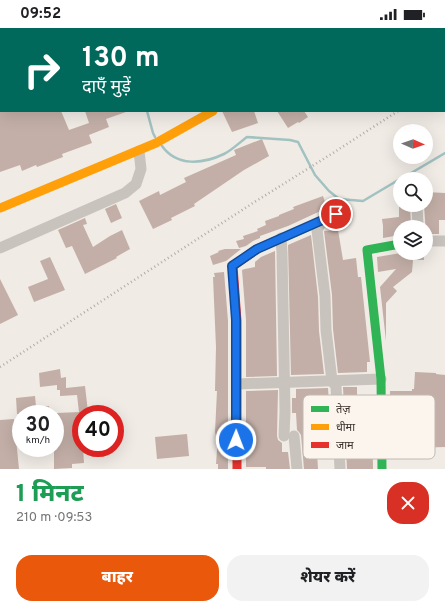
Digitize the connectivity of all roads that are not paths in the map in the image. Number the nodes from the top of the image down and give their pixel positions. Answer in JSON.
{"nodes":[{"id":1,"x":211,"y":112,"type":"edge"},
{"id":2,"x":139,"y":151,"type":"junction"},
{"id":3,"x":0,"y":208,"type":"edge"},
{"id":4,"x":336,"y":214,"type":"dead end"},
{"id":5,"x":322,"y":221,"type":"junction"},
{"id":6,"x":280,"y":238,"type":"junction"},
{"id":7,"x":433,"y":241,"type":"edge"},
{"id":8,"x":445,"y":241,"type":"edge"},
{"id":9,"x":393,"y":245,"type":"edge"},
{"id":10,"x":0,"y":248,"type":"edge"},
{"id":11,"x":380,"y":379,"type":"junction"},
{"id":12,"x":332,"y":381,"type":"junction"},
{"id":13,"x":284,"y":383,"type":"junction"},
{"id":14,"x":237,"y":384,"type":"junction"},
{"id":15,"x":336,"y":395,"type":"edge"},
{"id":16,"x":380,"y":395,"type":"edge"},
{"id":17,"x":340,"y":459,"type":"edge"},
{"id":18,"x":382,"y":459,"type":"edge"},
{"id":19,"x":237,"y":469,"type":"edge"},
{"id":20,"x":297,"y":469,"type":"edge"},
{"id":21,"x":340,"y":469,"type":"edge"},
{"id":22,"x":382,"y":469,"type":"edge"}],
"edges":[{"from":1,"to":2,"type":"street"},
{"from":2,"to":3,"type":"street"},
{"from":2,"to":10,"type":"street"},
{"from":4,"to":5,"type":"street"},
{"from":5,"to":6,"type":"street"},
{"from":5,"to":12,"type":"street"},
{"from":6,"to":13,"type":"street"},
{"from":6,"to":14,"type":"street"},
{"from":7,"to":8,"type":"street"},
{"from":9,"to":11,"type":"street"},
{"from":11,"to":12,"type":"street"},
{"from":11,"to":16,"type":"street"},
{"from":12,"to":13,"type":"street"},
{"from":12,"to":15,"type":"street"},
{"from":13,"to":14,"type":"street"},
{"from":13,"to":20,"type":"street"},
{"from":14,"to":19,"type":"street"},
{"from":17,"to":21,"type":"street"},
{"from":18,"to":22,"type":"street"}]}
